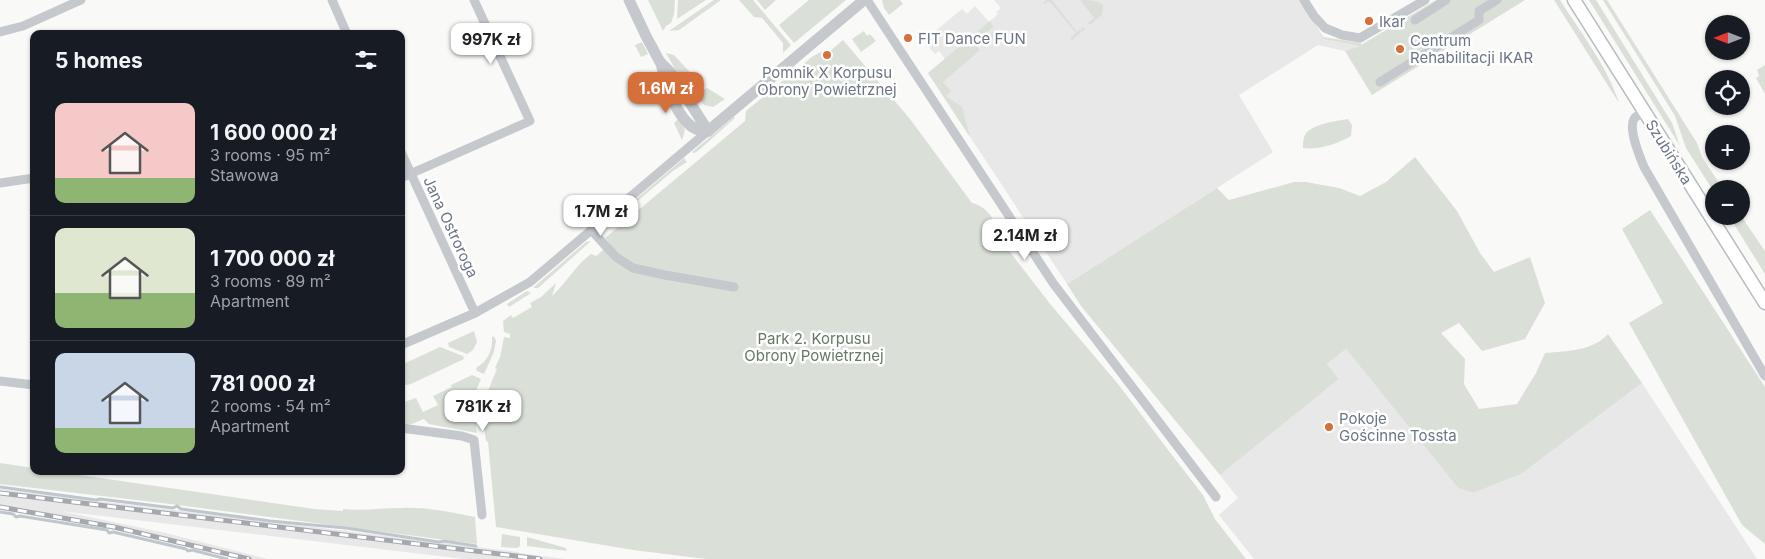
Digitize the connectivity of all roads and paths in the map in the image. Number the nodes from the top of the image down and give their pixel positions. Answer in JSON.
{"nodes":[{"id":1,"x":81,"y":0,"type":"edge"},
{"id":2,"x":332,"y":0,"type":"edge"},
{"id":3,"x":474,"y":0,"type":"edge"},
{"id":4,"x":628,"y":0,"type":"edge"},
{"id":5,"x":866,"y":0,"type":"edge"},
{"id":6,"x":1304,"y":0,"type":"edge"},
{"id":7,"x":1425,"y":0,"type":"edge"},
{"id":8,"x":1446,"y":0,"type":"edge"},
{"id":9,"x":1497,"y":0,"type":"edge"},
{"id":10,"x":1574,"y":0,"type":"edge"},
{"id":11,"x":1415,"y":20,"type":"dead end"},
{"id":12,"x":346,"y":30,"type":"edge"},
{"id":13,"x":0,"y":32,"type":"edge"},
{"id":14,"x":1380,"y":82,"type":"dead end"},
{"id":15,"x":1644,"y":111,"type":"junction"},
{"id":16,"x":708,"y":132,"type":"junction"},
{"id":17,"x":405,"y":161,"type":"edge"},
{"id":18,"x":411,"y":174,"type":"junction"},
{"id":19,"x":405,"y":176,"type":"edge"},
{"id":20,"x":30,"y":178,"type":"edge"},
{"id":21,"x":0,"y":182,"type":"edge"},
{"id":22,"x":591,"y":230,"type":"junction"},
{"id":23,"x":734,"y":287,"type":"dead end"},
{"id":24,"x":1765,"y":304,"type":"edge"},
{"id":25,"x":475,"y":313,"type":"junction"},
{"id":26,"x":405,"y":344,"type":"edge"},
{"id":27,"x":1765,"y":376,"type":"edge"},
{"id":28,"x":0,"y":382,"type":"edge"},
{"id":29,"x":30,"y":385,"type":"edge"},
{"id":30,"x":405,"y":429,"type":"edge"},
{"id":31,"x":1216,"y":497,"type":"dead end"},
{"id":32,"x":482,"y":515,"type":"dead end"}],
"edges":[{"from":1,"to":13,"type":"street"},
{"from":2,"to":12,"type":"street"},
{"from":3,"to":18,"type":"street"},
{"from":4,"to":16,"type":"street"},
{"from":5,"to":16,"type":"street"},
{"from":5,"to":31,"type":"street"},
{"from":6,"to":7,"type":"street"},
{"from":8,"to":11,"type":"street"},
{"from":9,"to":14,"type":"street"},
{"from":10,"to":15,"type":"main road","name":"Szubińska"},
{"from":15,"to":24,"type":"main road","name":"Szubińska"},
{"from":15,"to":27,"type":"street"},
{"from":16,"to":22,"type":"street"},
{"from":17,"to":18,"type":"street","name":"Jana Ostroroga"},
{"from":18,"to":19,"type":"street"},
{"from":18,"to":25,"type":"street","name":"Jana Ostroroga"},
{"from":20,"to":21,"type":"street"},
{"from":22,"to":23,"type":"street"},
{"from":22,"to":25,"type":"street"},
{"from":25,"to":26,"type":"street"},
{"from":28,"to":29,"type":"street"},
{"from":30,"to":32,"type":"street"}]}
